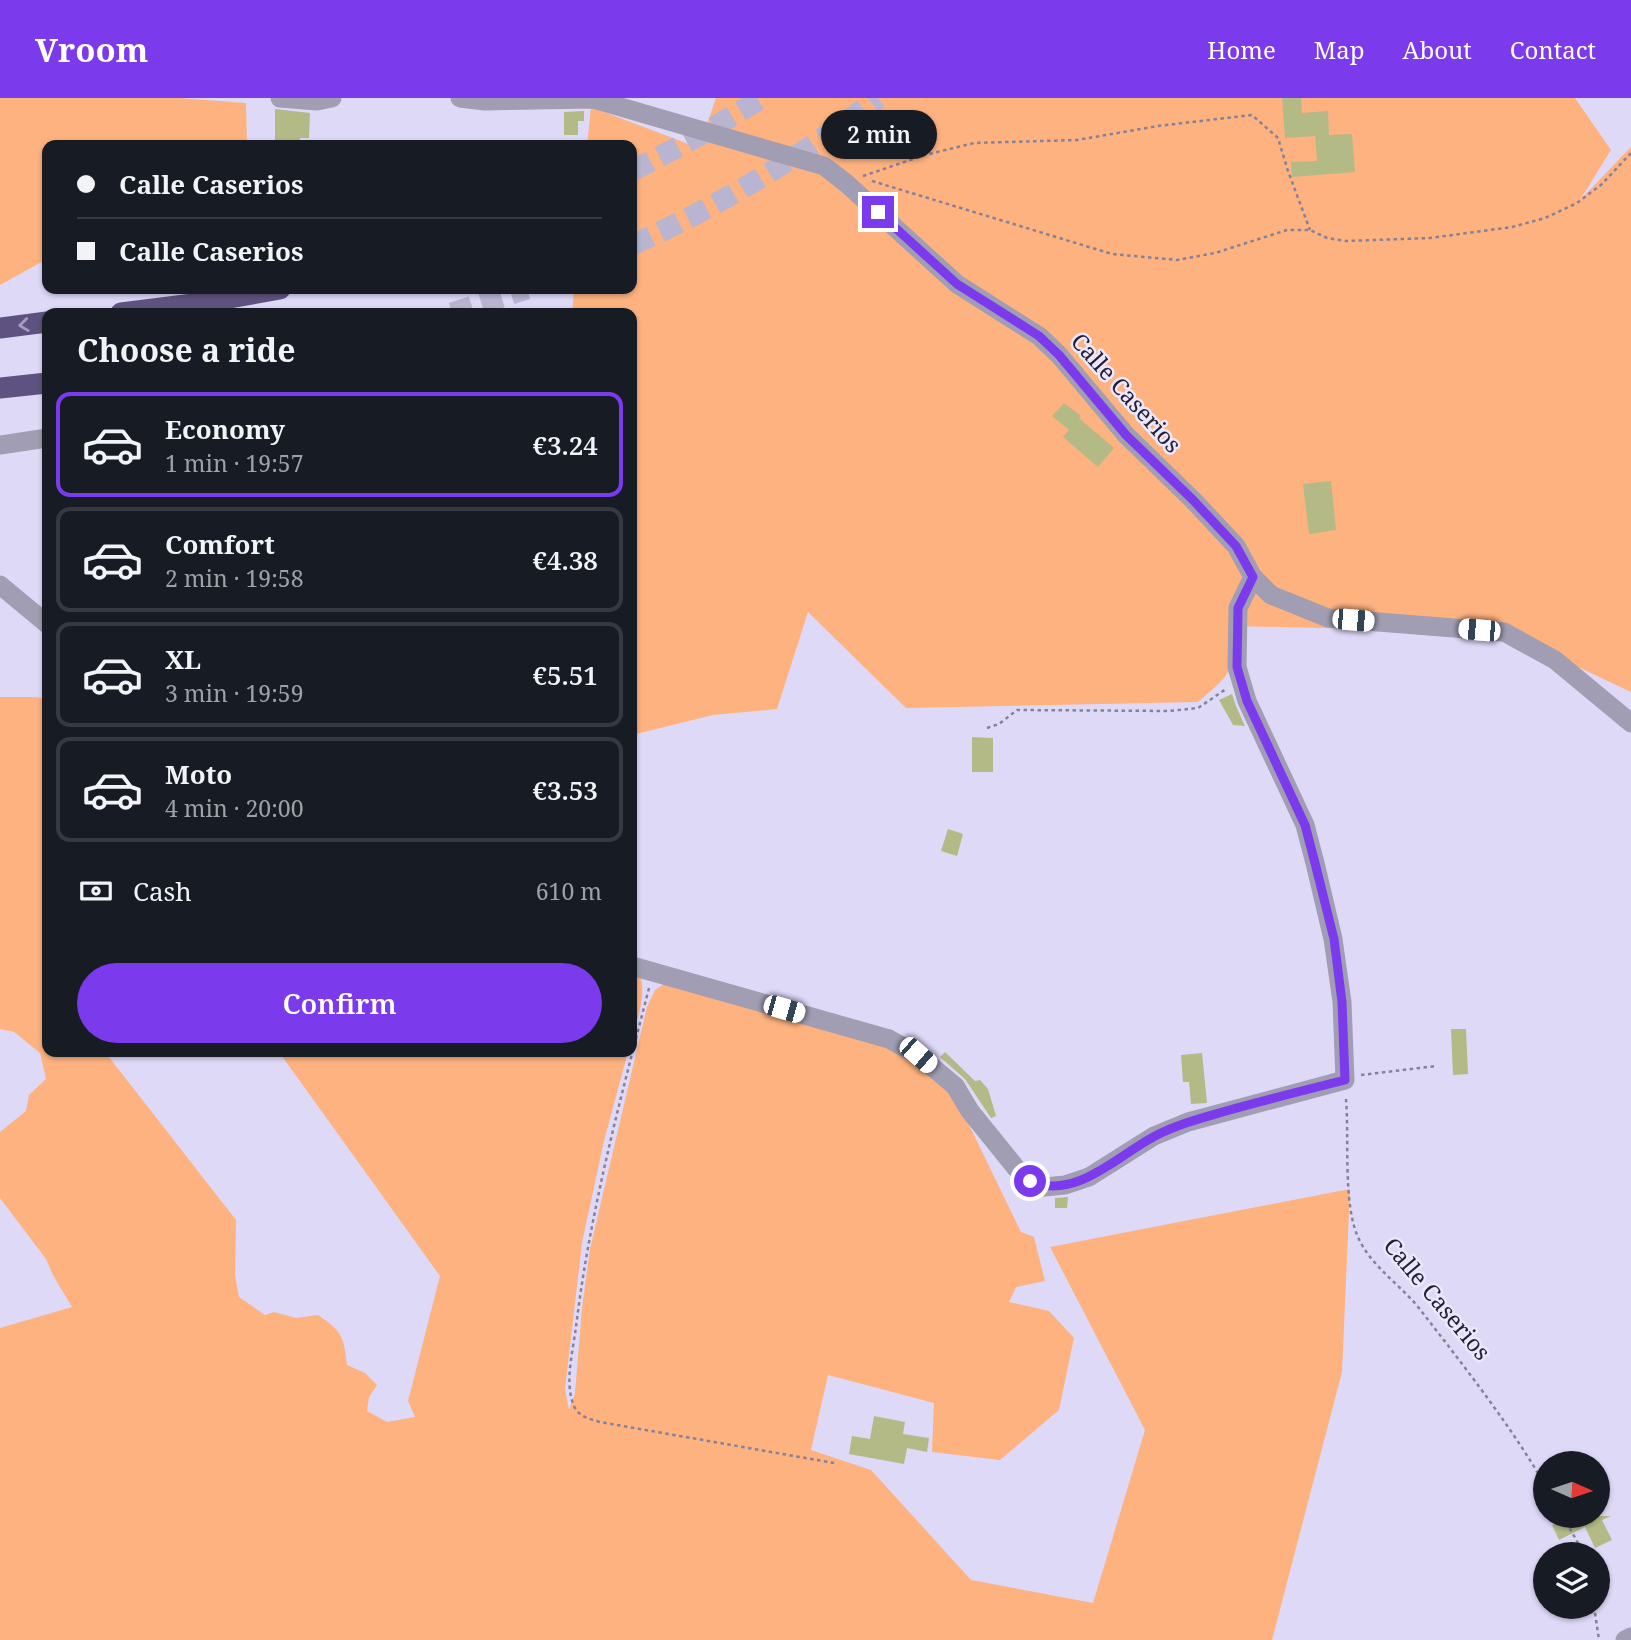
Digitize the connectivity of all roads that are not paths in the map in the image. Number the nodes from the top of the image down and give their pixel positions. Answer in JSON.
{"nodes":[{"id":1,"x":280,"y":98,"type":"edge"},
{"id":2,"x":332,"y":98,"type":"edge"},
{"id":3,"x":460,"y":98,"type":"edge"},
{"id":4,"x":638,"y":104,"type":"edge"},
{"id":5,"x":251,"y":294,"type":"edge"},
{"id":6,"x":161,"y":308,"type":"edge"},
{"id":7,"x":42,"y":323,"type":"edge"},
{"id":8,"x":0,"y":328,"type":"edge"},
{"id":9,"x":42,"y":384,"type":"edge"},
{"id":10,"x":0,"y":388,"type":"edge"},
{"id":11,"x":42,"y":439,"type":"edge"},
{"id":12,"x":0,"y":445,"type":"edge"},
{"id":13,"x":1253,"y":577,"type":"junction"},
{"id":14,"x":0,"y":585,"type":"edge"},
{"id":15,"x":42,"y":620,"type":"edge"},
{"id":16,"x":1631,"y":723,"type":"edge"},
{"id":17,"x":637,"y":967,"type":"edge"},
{"id":18,"x":1631,"y":1637,"type":"edge"},
{"id":19,"x":1625,"y":1640,"type":"edge"}],
"edges":[{"from":1,"to":2,"type":"street"},
{"from":3,"to":4,"type":"street","name":"Calle Caserios"},
{"from":4,"to":13,"type":"street","name":"Calle Caserios"},
{"from":5,"to":6,"type":"highway"},
{"from":7,"to":8,"type":"highway","one_way":true},
{"from":9,"to":10,"type":"highway"},
{"from":11,"to":12,"type":"street"},
{"from":13,"to":16,"type":"street","name":"Calle Caserios"},
{"from":13,"to":17,"type":"street"},
{"from":14,"to":15,"type":"street"},
{"from":18,"to":19,"type":"street"}]}
